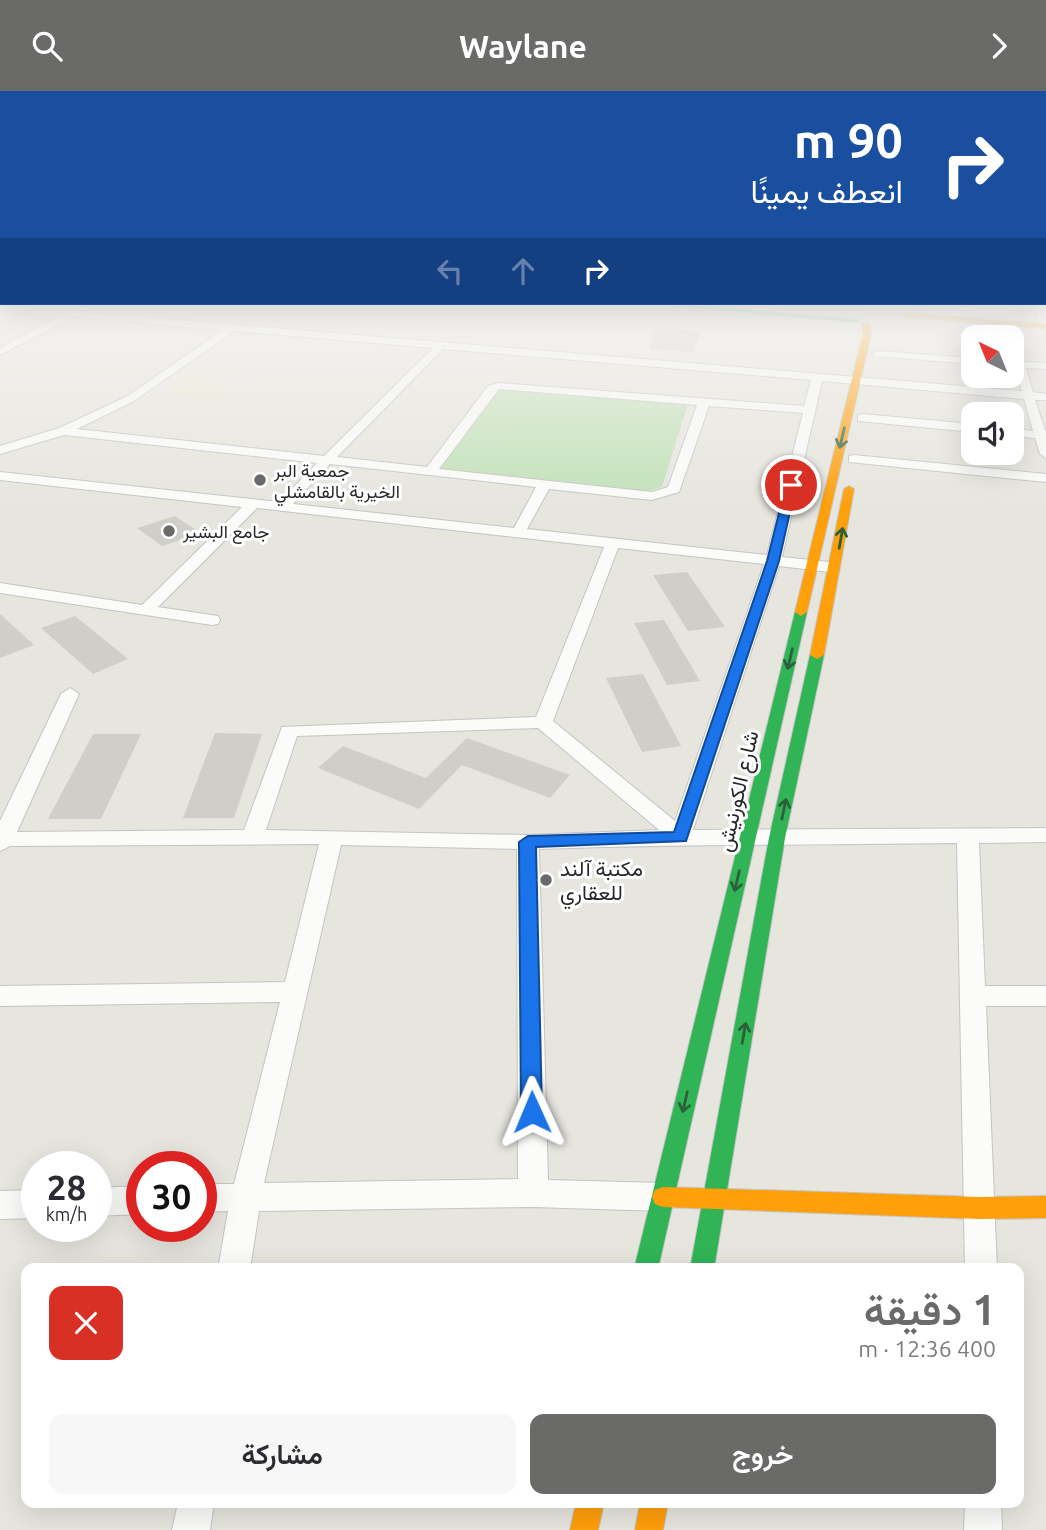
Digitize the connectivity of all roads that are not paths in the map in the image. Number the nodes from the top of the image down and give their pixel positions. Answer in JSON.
{"nodes":[{"id":1,"x":169,"y":372,"type":"edge"},
{"id":2,"x":418,"y":372,"type":"edge"},
{"id":3,"x":750,"y":372,"type":"edge"},
{"id":4,"x":864,"y":372,"type":"edge"},
{"id":5,"x":868,"y":372,"type":"edge"},
{"id":6,"x":817,"y":378,"type":"junction"},
{"id":7,"x":863,"y":381,"type":"junction"},
{"id":8,"x":1024,"y":385,"type":"edge"},
{"id":9,"x":1028,"y":395,"type":"junction"},
{"id":10,"x":1046,"y":397,"type":"edge"},
{"id":11,"x":704,"y":402,"type":"junction"},
{"id":12,"x":809,"y":410,"type":"junction"},
{"id":13,"x":862,"y":418,"type":"junction"},
{"id":14,"x":961,"y":427,"type":"edge"},
{"id":15,"x":63,"y":431,"type":"junction"},
{"id":16,"x":1024,"y":433,"type":"edge"},
{"id":17,"x":1040,"y":435,"type":"junction"},
{"id":18,"x":0,"y":450,"type":"edge"},
{"id":19,"x":1046,"y":454,"type":"edge"},
{"id":20,"x":854,"y":459,"type":"junction"},
{"id":21,"x":324,"y":460,"type":"junction"},
{"id":22,"x":429,"y":472,"type":"junction"},
{"id":23,"x":0,"y":476,"type":"edge"},
{"id":24,"x":1046,"y":478,"type":"edge"},
{"id":25,"x":545,"y":484,"type":"junction"},
{"id":26,"x":254,"y":504,"type":"junction"},
{"id":27,"x":283,"y":507,"type":"junction"},
{"id":28,"x":518,"y":533,"type":"junction"},
{"id":29,"x":613,"y":543,"type":"junction"},
{"id":30,"x":773,"y":561,"type":"junction"},
{"id":31,"x":812,"y":565,"type":"junction"},
{"id":32,"x":836,"y":567,"type":"junction"},
{"id":33,"x":0,"y":588,"type":"edge"},
{"id":34,"x":146,"y":610,"type":"junction"},
{"id":35,"x":212,"y":620,"type":"dead end"},
{"id":36,"x":70,"y":694,"type":"dead end"},
{"id":37,"x":543,"y":722,"type":"junction"},
{"id":38,"x":1046,"y":835,"type":"edge"},
{"id":39,"x":968,"y":836,"type":"junction"},
{"id":40,"x":331,"y":837,"type":"junction"},
{"id":41,"x":680,"y":837,"type":"junction"},
{"id":42,"x":777,"y":838,"type":"junction"},
{"id":43,"x":253,"y":839,"type":"junction"},
{"id":44,"x":747,"y":839,"type":"junction"},
{"id":45,"x":1,"y":841,"type":"edge"},
{"id":46,"x":528,"y":842,"type":"junction"},
{"id":47,"x":295,"y":992,"type":"junction"},
{"id":48,"x":0,"y":996,"type":"edge"},
{"id":49,"x":973,"y":996,"type":"junction"},
{"id":50,"x":1046,"y":996,"type":"edge"},
{"id":51,"x":533,"y":1193,"type":"junction"},
{"id":52,"x":246,"y":1196,"type":"junction"},
{"id":53,"x":217,"y":1197,"type":"edge"},
{"id":54,"x":663,"y":1197,"type":"junction"},
{"id":55,"x":716,"y":1200,"type":"junction"},
{"id":56,"x":21,"y":1204,"type":"edge"},
{"id":57,"x":0,"y":1205,"type":"edge"},
{"id":58,"x":1046,"y":1207,"type":"edge"},
{"id":59,"x":980,"y":1208,"type":"junction"},
{"id":60,"x":235,"y":1263,"type":"edge"},
{"id":61,"x":647,"y":1263,"type":"edge"},
{"id":62,"x":703,"y":1263,"type":"edge"},
{"id":63,"x":981,"y":1263,"type":"edge"},
{"id":64,"x":195,"y":1508,"type":"edge"},
{"id":65,"x":589,"y":1508,"type":"edge"},
{"id":66,"x":653,"y":1508,"type":"edge"},
{"id":67,"x":983,"y":1508,"type":"edge"},
{"id":68,"x":191,"y":1530,"type":"edge"},
{"id":69,"x":583,"y":1530,"type":"edge"},
{"id":70,"x":649,"y":1530,"type":"edge"},
{"id":71,"x":984,"y":1530,"type":"edge"}],
"edges":[{"from":1,"to":15,"type":"street"},
{"from":2,"to":21,"type":"street"},
{"from":3,"to":6,"type":"street"},
{"from":4,"to":7,"type":"street","name":"شارع الكورنيش"},
{"from":5,"to":7,"type":"street","name":"شارع الكورنيش"},
{"from":6,"to":7,"type":"street"},
{"from":6,"to":12,"type":"street"},
{"from":7,"to":9,"type":"street"},
{"from":7,"to":13,"type":"street","name":"شارع الكورنيش"},
{"from":7,"to":31,"type":"street","name":"شارع الكورنيش","one_way":true},
{"from":8,"to":9,"type":"street"},
{"from":9,"to":10,"type":"street"},
{"from":9,"to":17,"type":"street"},
{"from":11,"to":12,"type":"street"},
{"from":11,"to":22,"type":"street"},
{"from":11,"to":25,"type":"street"},
{"from":12,"to":30,"type":"street"},
{"from":13,"to":14,"type":"street"},
{"from":13,"to":20,"type":"street","name":"شارع الكورنيش"},
{"from":15,"to":18,"type":"street"},
{"from":15,"to":21,"type":"street"},
{"from":16,"to":17,"type":"street"},
{"from":17,"to":19,"type":"street"},
{"from":20,"to":24,"type":"street"},
{"from":32,"to":20,"type":"street","name":"شارع الكورنيش","one_way":true},
{"from":21,"to":22,"type":"street"},
{"from":21,"to":27,"type":"street"},
{"from":22,"to":25,"type":"street"},
{"from":23,"to":26,"type":"street"},
{"from":25,"to":28,"type":"street"},
{"from":26,"to":27,"type":"street"},
{"from":26,"to":34,"type":"street"},
{"from":27,"to":28,"type":"street"},
{"from":28,"to":29,"type":"street"},
{"from":29,"to":30,"type":"street"},
{"from":29,"to":37,"type":"street"},
{"from":30,"to":31,"type":"street"},
{"from":30,"to":41,"type":"street"},
{"from":31,"to":32,"type":"street"},
{"from":31,"to":44,"type":"street","name":"شارع الكورنيش","one_way":true},
{"from":42,"to":32,"type":"street","name":"شارع الكورنيش","one_way":true},
{"from":33,"to":34,"type":"street"},
{"from":34,"to":35,"type":"street"},
{"from":36,"to":45,"type":"street"},
{"from":37,"to":41,"type":"street"},
{"from":37,"to":43,"type":"street"},
{"from":38,"to":39,"type":"street"},
{"from":39,"to":42,"type":"street"},
{"from":39,"to":49,"type":"street"},
{"from":40,"to":43,"type":"street"},
{"from":40,"to":46,"type":"street"},
{"from":40,"to":47,"type":"street"},
{"from":41,"to":44,"type":"street"},
{"from":41,"to":46,"type":"street"},
{"from":42,"to":44,"type":"street"},
{"from":55,"to":42,"type":"street","name":"شارع الكورنيش","one_way":true},
{"from":43,"to":45,"type":"street"},
{"from":44,"to":54,"type":"street","name":"شارع الكورنيش","one_way":true},
{"from":46,"to":51,"type":"street"},
{"from":47,"to":48,"type":"street"},
{"from":47,"to":52,"type":"street"},
{"from":49,"to":50,"type":"street"},
{"from":49,"to":59,"type":"street"},
{"from":51,"to":52,"type":"street"},
{"from":51,"to":54,"type":"street"},
{"from":52,"to":53,"type":"street"},
{"from":52,"to":60,"type":"street"},
{"from":54,"to":55,"type":"street"},
{"from":54,"to":61,"type":"street","name":"شارع الكورنيش"},
{"from":55,"to":59,"type":"street"},
{"from":55,"to":62,"type":"street","name":"شارع الكورنيش"},
{"from":56,"to":57,"type":"street"},
{"from":58,"to":59,"type":"street"},
{"from":59,"to":63,"type":"street"},
{"from":64,"to":68,"type":"street"},
{"from":65,"to":69,"type":"street"},
{"from":66,"to":70,"type":"street"},
{"from":67,"to":71,"type":"street"}]}
